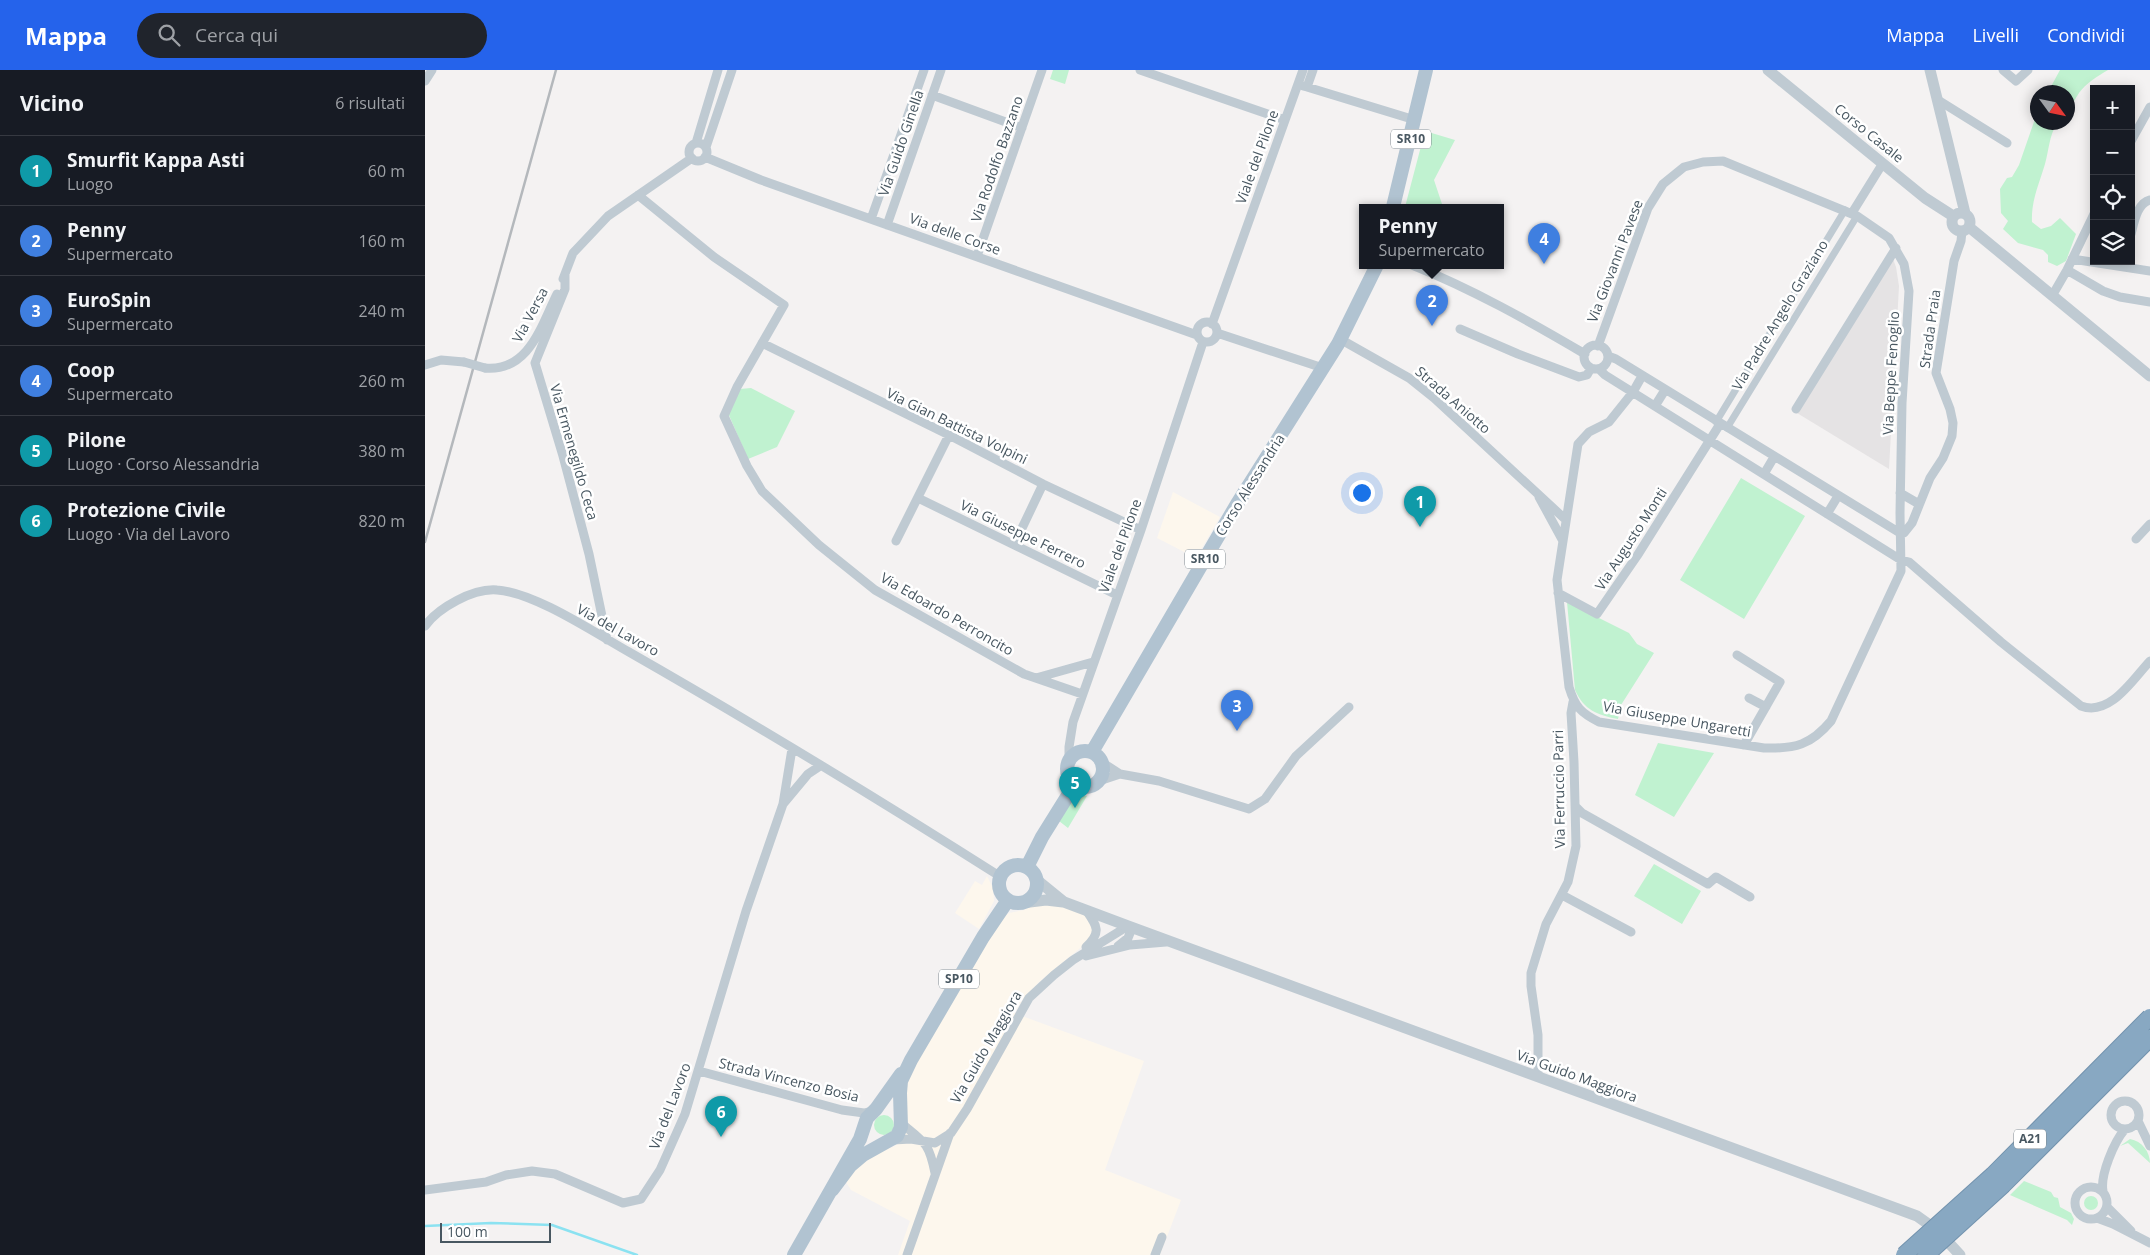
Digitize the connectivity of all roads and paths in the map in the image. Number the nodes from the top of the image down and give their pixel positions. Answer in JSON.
{"nodes":[{"id":1,"x":432,"y":70,"type":"edge"},
{"id":2,"x":718,"y":70,"type":"edge"},
{"id":3,"x":732,"y":70,"type":"edge"},
{"id":4,"x":925,"y":70,"type":"edge"},
{"id":5,"x":941,"y":70,"type":"edge"},
{"id":6,"x":1042,"y":70,"type":"edge"},
{"id":7,"x":1140,"y":70,"type":"edge"},
{"id":8,"x":1303,"y":70,"type":"edge"},
{"id":9,"x":1313,"y":70,"type":"edge"},
{"id":10,"x":1426,"y":70,"type":"edge"},
{"id":11,"x":1768,"y":70,"type":"edge"},
{"id":12,"x":1930,"y":70,"type":"edge"},
{"id":13,"x":2003,"y":70,"type":"edge"},
{"id":14,"x":2027,"y":70,"type":"edge"},
{"id":15,"x":425,"y":81,"type":"edge"},
{"id":16,"x":1298,"y":84,"type":"junction"},
{"id":17,"x":1307,"y":87,"type":"junction"},
{"id":18,"x":932,"y":95,"type":"junction"},
{"id":19,"x":1938,"y":100,"type":"junction"},
{"id":20,"x":2150,"y":107,"type":"edge"},
{"id":21,"x":1285,"y":120,"type":"junction"},
{"id":22,"x":1415,"y":120,"type":"junction"},
{"id":23,"x":1022,"y":128,"type":"junction"},
{"id":24,"x":2135,"y":134,"type":"edge"},
{"id":25,"x":696,"y":143,"type":"junction"},
{"id":26,"x":2007,"y":143,"type":"dead end"},
{"id":27,"x":705,"y":152,"type":"junction"},
{"id":28,"x":692,"y":158,"type":"junction"},
{"id":29,"x":1883,"y":163,"type":"junction"},
{"id":30,"x":638,"y":195,"type":"junction"},
{"id":31,"x":2150,"y":200,"type":"edge"},
{"id":32,"x":1394,"y":204,"type":"edge"},
{"id":33,"x":1851,"y":213,"type":"junction"},
{"id":34,"x":1959,"y":214,"type":"junction"},
{"id":35,"x":871,"y":219,"type":"junction"},
{"id":36,"x":2091,"y":220,"type":"edge"},
{"id":37,"x":2135,"y":223,"type":"edge"},
{"id":38,"x":887,"y":225,"type":"junction"},
{"id":39,"x":1965,"y":229,"type":"junction"},
{"id":40,"x":1896,"y":248,"type":"junction"},
{"id":41,"x":977,"y":256,"type":"junction"},
{"id":42,"x":2072,"y":259,"type":"junction"},
{"id":43,"x":2090,"y":261,"type":"edge"},
{"id":44,"x":2128,"y":265,"type":"edge"},
{"id":45,"x":1376,"y":269,"type":"edge"},
{"id":46,"x":1421,"y":269,"type":"edge"},
{"id":47,"x":2067,"y":270,"type":"junction"},
{"id":48,"x":2150,"y":271,"type":"edge"},
{"id":49,"x":565,"y":274,"type":"junction"},
{"id":50,"x":2052,"y":296,"type":"junction"},
{"id":51,"x":2150,"y":302,"type":"edge"},
{"id":52,"x":1212,"y":324,"type":"junction"},
{"id":53,"x":1460,"y":329,"type":"dead end"},
{"id":54,"x":1217,"y":333,"type":"junction"},
{"id":55,"x":1200,"y":338,"type":"junction"},
{"id":56,"x":1340,"y":340,"type":"junction"},
{"id":57,"x":762,"y":343,"type":"junction"},
{"id":58,"x":1598,"y":346,"type":"junction"},
{"id":59,"x":1585,"y":354,"type":"junction"},
{"id":60,"x":1608,"y":356,"type":"junction"},
{"id":61,"x":425,"y":365,"type":"edge"},
{"id":62,"x":1323,"y":368,"type":"junction"},
{"id":63,"x":1595,"y":368,"type":"junction"},
{"id":64,"x":1642,"y":376,"type":"junction"},
{"id":65,"x":2150,"y":376,"type":"edge"},
{"id":66,"x":1665,"y":390,"type":"junction"},
{"id":67,"x":1633,"y":392,"type":"junction"},
{"id":68,"x":1655,"y":406,"type":"junction"},
{"id":69,"x":1796,"y":409,"type":"dead end"},
{"id":70,"x":1721,"y":425,"type":"junction"},
{"id":71,"x":949,"y":435,"type":"junction"},
{"id":72,"x":1710,"y":441,"type":"junction"},
{"id":73,"x":1774,"y":458,"type":"junction"},
{"id":74,"x":1764,"y":474,"type":"junction"},
{"id":75,"x":1043,"y":484,"type":"junction"},
{"id":76,"x":1900,"y":493,"type":"junction"},
{"id":77,"x":1538,"y":495,"type":"junction"},
{"id":78,"x":1838,"y":496,"type":"junction"},
{"id":79,"x":917,"y":498,"type":"junction"},
{"id":80,"x":1919,"y":504,"type":"junction"},
{"id":81,"x":1827,"y":514,"type":"junction"},
{"id":82,"x":1566,"y":520,"type":"junction"},
{"id":83,"x":2150,"y":524,"type":"edge"},
{"id":84,"x":1141,"y":530,"type":"junction"},
{"id":85,"x":1900,"y":533,"type":"junction"},
{"id":86,"x":2136,"y":539,"type":"dead end"},
{"id":87,"x":896,"y":541,"type":"dead end"},
{"id":88,"x":1563,"y":541,"type":"junction"},
{"id":89,"x":1014,"y":545,"type":"junction"},
{"id":90,"x":1901,"y":560,"type":"junction"},
{"id":91,"x":1558,"y":593,"type":"junction"},
{"id":92,"x":1117,"y":595,"type":"junction"},
{"id":93,"x":425,"y":626,"type":"edge"},
{"id":94,"x":607,"y":640,"type":"junction"},
{"id":95,"x":1737,"y":655,"type":"dead end"},
{"id":96,"x":2150,"y":661,"type":"edge"},
{"id":97,"x":1093,"y":662,"type":"junction"},
{"id":98,"x":1036,"y":678,"type":"junction"},
{"id":99,"x":1082,"y":694,"type":"junction"},
{"id":100,"x":1749,"y":698,"type":"dead end"},
{"id":101,"x":1573,"y":702,"type":"junction"},
{"id":102,"x":1349,"y":707,"type":"dead end"},
{"id":103,"x":1766,"y":707,"type":"junction"},
{"id":104,"x":1744,"y":745,"type":"junction"},
{"id":105,"x":792,"y":749,"type":"junction"},
{"id":106,"x":1092,"y":752,"type":"junction"},
{"id":107,"x":1069,"y":760,"type":"junction"},
{"id":108,"x":1103,"y":763,"type":"junction"},
{"id":109,"x":820,"y":766,"type":"junction"},
{"id":110,"x":1121,"y":774,"type":"junction"},
{"id":111,"x":1099,"y":781,"type":"junction"},
{"id":112,"x":1075,"y":784,"type":"junction"},
{"id":113,"x":783,"y":804,"type":"junction"},
{"id":114,"x":1575,"y":806,"type":"junction"},
{"id":115,"x":1027,"y":867,"type":"junction"},
{"id":116,"x":1001,"y":876,"type":"junction"},
{"id":117,"x":1037,"y":880,"type":"junction"},
{"id":118,"x":1562,"y":895,"type":"junction"},
{"id":119,"x":1750,"y":897,"type":"dead end"},
{"id":120,"x":1015,"y":901,"type":"junction"},
{"id":121,"x":1064,"y":902,"type":"junction"},
{"id":122,"x":1086,"y":910,"type":"junction"},
{"id":123,"x":1130,"y":927,"type":"junction"},
{"id":124,"x":1631,"y":932,"type":"dead end"},
{"id":125,"x":1172,"y":942,"type":"junction"},
{"id":126,"x":1111,"y":950,"type":"junction"},
{"id":127,"x":1073,"y":960,"type":"junction"},
{"id":128,"x":2150,"y":1017,"type":"edge"},
{"id":129,"x":2150,"y":1038,"type":"edge"},
{"id":130,"x":911,"y":1060,"type":"junction"},
{"id":131,"x":699,"y":1071,"type":"junction"},
{"id":132,"x":1538,"y":1077,"type":"junction"},
{"id":133,"x":871,"y":1114,"type":"junction"},
{"id":134,"x":2138,"y":1121,"type":"junction"},
{"id":135,"x":901,"y":1122,"type":"junction"},
{"id":136,"x":2114,"y":1125,"type":"junction"},
{"id":137,"x":2127,"y":1129,"type":"junction"},
{"id":138,"x":951,"y":1133,"type":"junction"},
{"id":139,"x":888,"y":1141,"type":"junction"},
{"id":140,"x":924,"y":1141,"type":"junction"},
{"id":141,"x":2148,"y":1143,"type":"edge"},
{"id":142,"x":935,"y":1173,"type":"junction"},
{"id":143,"x":2091,"y":1186,"type":"junction"},
{"id":144,"x":425,"y":1190,"type":"edge"},
{"id":145,"x":832,"y":1190,"type":"junction"},
{"id":146,"x":2103,"y":1191,"type":"junction"},
{"id":147,"x":2107,"y":1207,"type":"junction"},
{"id":148,"x":2097,"y":1218,"type":"junction"},
{"id":149,"x":1162,"y":1237,"type":"dead end"},
{"id":150,"x":2141,"y":1239,"type":"junction"},
{"id":151,"x":2150,"y":1243,"type":"edge"},
{"id":152,"x":794,"y":1255,"type":"edge"},
{"id":153,"x":907,"y":1255,"type":"edge"},
{"id":154,"x":1155,"y":1255,"type":"edge"},
{"id":155,"x":1904,"y":1255,"type":"edge"},
{"id":156,"x":1926,"y":1255,"type":"edge"},
{"id":157,"x":1960,"y":1255,"type":"edge"}],
"edges":[{"from":1,"to":15,"type":"street"},
{"from":2,"to":25,"type":"street"},
{"from":3,"to":27,"type":"street"},
{"from":4,"to":35,"type":"street","name":"Via Guido Ginella"},
{"from":5,"to":18,"type":"street","name":"Via Guido Ginella"},
{"from":6,"to":23,"type":"street","name":"Via Rodolfo Bazzano"},
{"from":7,"to":21,"type":"street"},
{"from":8,"to":16,"type":"street","name":"Viale del Pilone"},
{"from":9,"to":17,"type":"street"},
{"from":10,"to":22,"type":"main road","number":"SR10"},
{"from":11,"to":29,"type":"street","name":"Corso Casale"},
{"from":12,"to":19,"type":"street"},
{"from":13,"to":14,"type":"street"},
{"from":16,"to":17,"type":"street"},
{"from":16,"to":21,"type":"street","name":"Viale del Pilone"},
{"from":17,"to":22,"type":"street"},
{"from":18,"to":23,"type":"street"},
{"from":18,"to":38,"type":"street","name":"Via Guido Ginella"},
{"from":19,"to":26,"type":"street"},
{"from":19,"to":34,"type":"street"},
{"from":20,"to":24,"type":"street"},
{"from":21,"to":52,"type":"street","name":"Viale del Pilone"},
{"from":22,"to":32,"type":"main road","number":"SR10"},
{"from":23,"to":41,"type":"street","name":"Via Rodolfo Bazzano"},
{"from":25,"to":27,"type":"street"},
{"from":25,"to":28,"type":"street"},
{"from":27,"to":28,"type":"street"},
{"from":27,"to":35,"type":"street","name":"Via delle Corse"},
{"from":28,"to":30,"type":"street"},
{"from":29,"to":33,"type":"street","name":"Via Padre Angelo Graziano"},
{"from":29,"to":34,"type":"street","name":"Corso Casale"},
{"from":30,"to":49,"type":"street"},
{"from":30,"to":57,"type":"street","name":"Via Edoardo Perroncito"},
{"from":31,"to":37,"type":"street"},
{"from":33,"to":40,"type":"street","name":"Via Beppe Fenoglio"},
{"from":33,"to":58,"type":"street","name":"Via Giovanni Pavese"},
{"from":33,"to":70,"type":"street","name":"Via Padre Angelo Graziano"},
{"from":33,"to":70,"type":"street","name":"Via Padre Angelo Graziano"},
{"from":34,"to":39,"type":"street"},
{"from":34,"to":39,"type":"street"},
{"from":35,"to":38,"type":"street","name":"Via delle Corse"},
{"from":36,"to":42,"type":"street"},
{"from":38,"to":41,"type":"street","name":"Via delle Corse"},
{"from":39,"to":50,"type":"street"},
{"from":39,"to":80,"type":"street","name":"Strada Praia"},
{"from":40,"to":69,"type":"street"},
{"from":40,"to":76,"type":"street","name":"Via Beppe Fenoglio"},
{"from":41,"to":55,"type":"street","name":"Via delle Corse"},
{"from":42,"to":43,"type":"street"},
{"from":42,"to":47,"type":"street"},
{"from":44,"to":48,"type":"street"},
{"from":45,"to":56,"type":"main road","name":"Corso Alessandria","number":"SR10"},
{"from":46,"to":59,"type":"street"},
{"from":47,"to":50,"type":"street"},
{"from":47,"to":51,"type":"street"},
{"from":49,"to":61,"type":"street","name":"Via Versa","bridge":true},
{"from":49,"to":94,"type":"street","name":"Via Ermenegildo Ceca"},
{"from":50,"to":65,"type":"street"},
{"from":52,"to":54,"type":"street"},
{"from":52,"to":55,"type":"street"},
{"from":53,"to":63,"type":"street"},
{"from":54,"to":55,"type":"street"},
{"from":54,"to":62,"type":"street"},
{"from":55,"to":84,"type":"street","name":"Viale del Pilone"},
{"from":56,"to":62,"type":"main road","name":"Corso Alessandria","number":"SR10"},
{"from":56,"to":77,"type":"street","name":"Strada Aniotto"},
{"from":57,"to":71,"type":"street","name":"Via Gian Battista Volpini"},
{"from":57,"to":98,"type":"street","name":"Via Edoardo Perroncito"},
{"from":58,"to":59,"type":"street"},
{"from":58,"to":60,"type":"street"},
{"from":59,"to":63,"type":"street"},
{"from":60,"to":63,"type":"street"},
{"from":60,"to":64,"type":"street"},
{"from":62,"to":106,"type":"main road","name":"Corso Alessandria","number":"SR10"},
{"from":63,"to":67,"type":"street"},
{"from":64,"to":66,"type":"street"},
{"from":64,"to":67,"type":"street"},
{"from":66,"to":68,"type":"street"},
{"from":66,"to":70,"type":"street"},
{"from":67,"to":68,"type":"street"},
{"from":67,"to":82,"type":"street"},
{"from":68,"to":72,"type":"street"},
{"from":70,"to":72,"type":"street","name":"Via Augusto Monti"},
{"from":70,"to":73,"type":"street"},
{"from":71,"to":75,"type":"street","name":"Via Gian Battista Volpini"},
{"from":71,"to":79,"type":"street"},
{"from":72,"to":74,"type":"street"},
{"from":72,"to":91,"type":"street","name":"Via Augusto Monti"},
{"from":73,"to":74,"type":"street"},
{"from":73,"to":78,"type":"street"},
{"from":74,"to":81,"type":"street"},
{"from":75,"to":84,"type":"street","name":"Via Gian Battista Volpini"},
{"from":75,"to":89,"type":"street"},
{"from":76,"to":80,"type":"street"},
{"from":76,"to":85,"type":"street","name":"Via Beppe Fenoglio"},
{"from":77,"to":82,"type":"street","name":"Strada Aniotto"},
{"from":77,"to":88,"type":"street","name":"Strada Aniotto"},
{"from":78,"to":81,"type":"street"},
{"from":78,"to":85,"type":"street"},
{"from":79,"to":87,"type":"street"},
{"from":79,"to":89,"type":"street","name":"Via Giuseppe Ferrero"},
{"from":80,"to":85,"type":"street","name":"Strada Praia"},
{"from":81,"to":90,"type":"street"},
{"from":82,"to":88,"type":"street"},
{"from":83,"to":86,"type":"street"},
{"from":84,"to":92,"type":"street","name":"Viale del Pilone"},
{"from":85,"to":90,"type":"street","name":"Via Beppe Fenoglio"},
{"from":88,"to":91,"type":"street"},
{"from":89,"to":92,"type":"street","name":"Via Giuseppe Ferrero"},
{"from":90,"to":96,"type":"street"},
{"from":90,"to":104,"type":"street","name":"Via Giuseppe Ungaretti"},
{"from":91,"to":101,"type":"street"},
{"from":92,"to":97,"type":"street","name":"Viale del Pilone"},
{"from":93,"to":94,"type":"street","name":"Via del Lavoro"},
{"from":94,"to":105,"type":"street","name":"Via del Lavoro"},
{"from":95,"to":103,"type":"street"},
{"from":97,"to":98,"type":"street"},
{"from":97,"to":99,"type":"street","name":"Viale del Pilone"},
{"from":98,"to":99,"type":"street","name":"Via Edoardo Perroncito"},
{"from":99,"to":107,"type":"street","name":"Viale del Pilone"},
{"from":100,"to":103,"type":"street"},
{"from":101,"to":104,"type":"street","name":"Via Giuseppe Ungaretti"},
{"from":101,"to":114,"type":"street","name":"Via Ferruccio Parri"},
{"from":102,"to":110,"type":"street"},
{"from":103,"to":104,"type":"street"},
{"from":105,"to":109,"type":"street","name":"Via del Lavoro"},
{"from":105,"to":113,"type":"street","name":"Via del Lavoro"},
{"from":106,"to":107,"type":"main road"},
{"from":106,"to":108,"type":"main road"},
{"from":107,"to":112,"type":"main road"},
{"from":108,"to":110,"type":"street"},
{"from":108,"to":111,"type":"main road"},
{"from":109,"to":113,"type":"street","name":"Via del Lavoro"},
{"from":109,"to":116,"type":"street","name":"Via del Lavoro"},
{"from":110,"to":111,"type":"street"},
{"from":111,"to":112,"type":"main road"},
{"from":112,"to":115,"type":"main road"},
{"from":113,"to":131,"type":"street","name":"Via del Lavoro"},
{"from":114,"to":118,"type":"street","name":"Via Ferruccio Parri"},
{"from":114,"to":119,"type":"street"},
{"from":115,"to":116,"type":"main road"},
{"from":115,"to":117,"type":"main road"},
{"from":116,"to":120,"type":"main road"},
{"from":117,"to":120,"type":"main road","number":"SP10"},
{"from":117,"to":121,"type":"street","name":"Via Guido Maggiora"},
{"from":118,"to":124,"type":"street"},
{"from":118,"to":132,"type":"street","name":"Via Ferruccio Parri"},
{"from":120,"to":121,"type":"street","name":"Via Guido Maggiora"},
{"from":120,"to":130,"type":"main road","number":"SP10"},
{"from":121,"to":122,"type":"street","name":"Via Guido Maggiora"},
{"from":122,"to":123,"type":"street","name":"Via Guido Maggiora"},
{"from":122,"to":127,"type":"street","name":"Via Guido Maggiora"},
{"from":123,"to":125,"type":"street","name":"Via Guido Maggiora"},
{"from":123,"to":126,"type":"street","name":"Via Guido Maggiora"},
{"from":123,"to":127,"type":"street","name":"Via Guido Maggiora"},
{"from":125,"to":126,"type":"street","name":"Via Guido Maggiora"},
{"from":125,"to":132,"type":"street","name":"Via Guido Maggiora"},
{"from":126,"to":127,"type":"street","name":"Via Guido Maggiora"},
{"from":127,"to":138,"type":"street","name":"Via Guido Maggiora"},
{"from":128,"to":155,"type":"highway","number":"A21","bridge":true},
{"from":129,"to":156,"type":"highway","number":"A21","bridge":true},
{"from":130,"to":133,"type":"main road","number":"SP10"},
{"from":130,"to":135,"type":"main road","number":"SP10"},
{"from":131,"to":133,"type":"street","name":"Strada Vincenzo Bosia"},
{"from":131,"to":144,"type":"street","name":"Via del Lavoro"},
{"from":132,"to":157,"type":"street","name":"Via Guido Maggiora"},
{"from":133,"to":135,"type":"main road"},
{"from":133,"to":139,"type":"main road"},
{"from":133,"to":145,"type":"main road","number":"SP10"},
{"from":134,"to":136,"type":"street"},
{"from":134,"to":137,"type":"street"},
{"from":134,"to":141,"type":"street"},
{"from":135,"to":139,"type":"main road","number":"SP10"},
{"from":135,"to":140,"type":"street"},
{"from":136,"to":137,"type":"street"},
{"from":136,"to":143,"type":"street"},
{"from":137,"to":141,"type":"street"},
{"from":137,"to":146,"type":"street"},
{"from":138,"to":140,"type":"street"},
{"from":138,"to":142,"type":"street","name":"Via Guido Maggiora"},
{"from":139,"to":140,"type":"street"},
{"from":139,"to":145,"type":"main road","number":"SP10"},
{"from":140,"to":142,"type":"street"},
{"from":142,"to":153,"type":"street","name":"Via Guido Maggiora"},
{"from":143,"to":146,"type":"street"},
{"from":143,"to":148,"type":"street"},
{"from":145,"to":152,"type":"main road","number":"SP10"},
{"from":146,"to":147,"type":"street"},
{"from":147,"to":148,"type":"street"},
{"from":147,"to":150,"type":"street"},
{"from":148,"to":150,"type":"street"},
{"from":149,"to":154,"type":"street"},
{"from":150,"to":151,"type":"street"}]}
